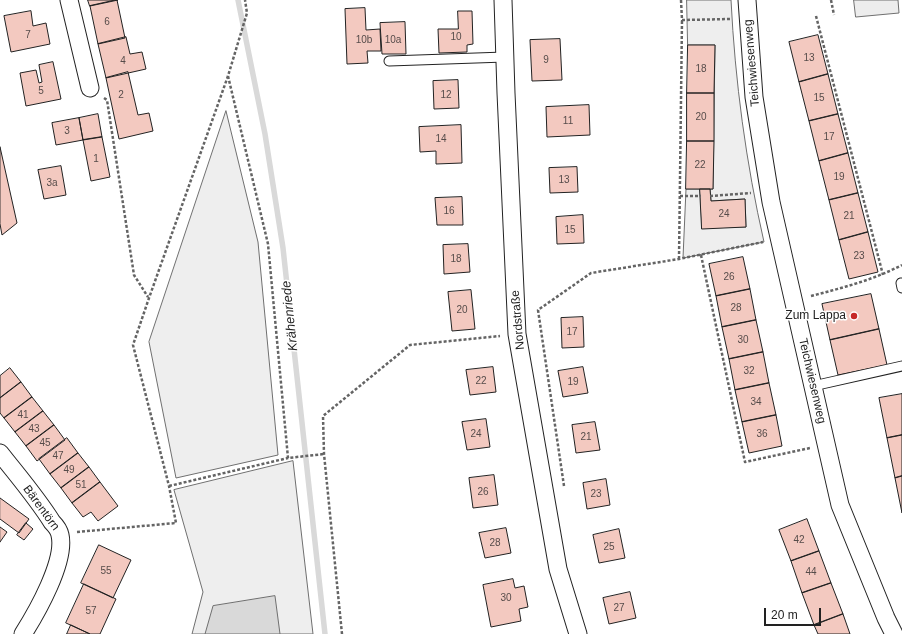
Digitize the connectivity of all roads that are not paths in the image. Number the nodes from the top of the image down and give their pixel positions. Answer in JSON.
{"nodes":[{"id":1,"x":69,"y":0,"type":"edge"},
{"id":2,"x":503,"y":0,"type":"edge"},
{"id":3,"x":747,"y":0,"type":"edge"},
{"id":4,"x":505,"y":57,"type":"junction"},
{"id":5,"x":389,"y":62,"type":"dead end"},
{"id":6,"x":90,"y":88,"type":"road end"},
{"id":7,"x":902,"y":366,"type":"edge"},
{"id":8,"x":813,"y":386,"type":"junction"},
{"id":9,"x":0,"y":453,"type":"edge"},
{"id":10,"x":23,"y":634,"type":"edge"},
{"id":11,"x":578,"y":634,"type":"edge"},
{"id":12,"x":894,"y":634,"type":"edge"}],
"edges":[{"from":1,"to":6,"type":"street"},
{"from":2,"to":4,"type":"street","name":"Nordstraße"},
{"from":3,"to":8,"type":"street","name":"Teichwiesenweg"},
{"from":4,"to":5,"type":"lane"},
{"from":4,"to":11,"type":"street","name":"Nordstraße"},
{"from":7,"to":8,"type":"lane"},
{"from":8,"to":12,"type":"street","name":"Teichwiesenweg"},
{"from":9,"to":10,"type":"street","name":"Bärentörn"}]}
